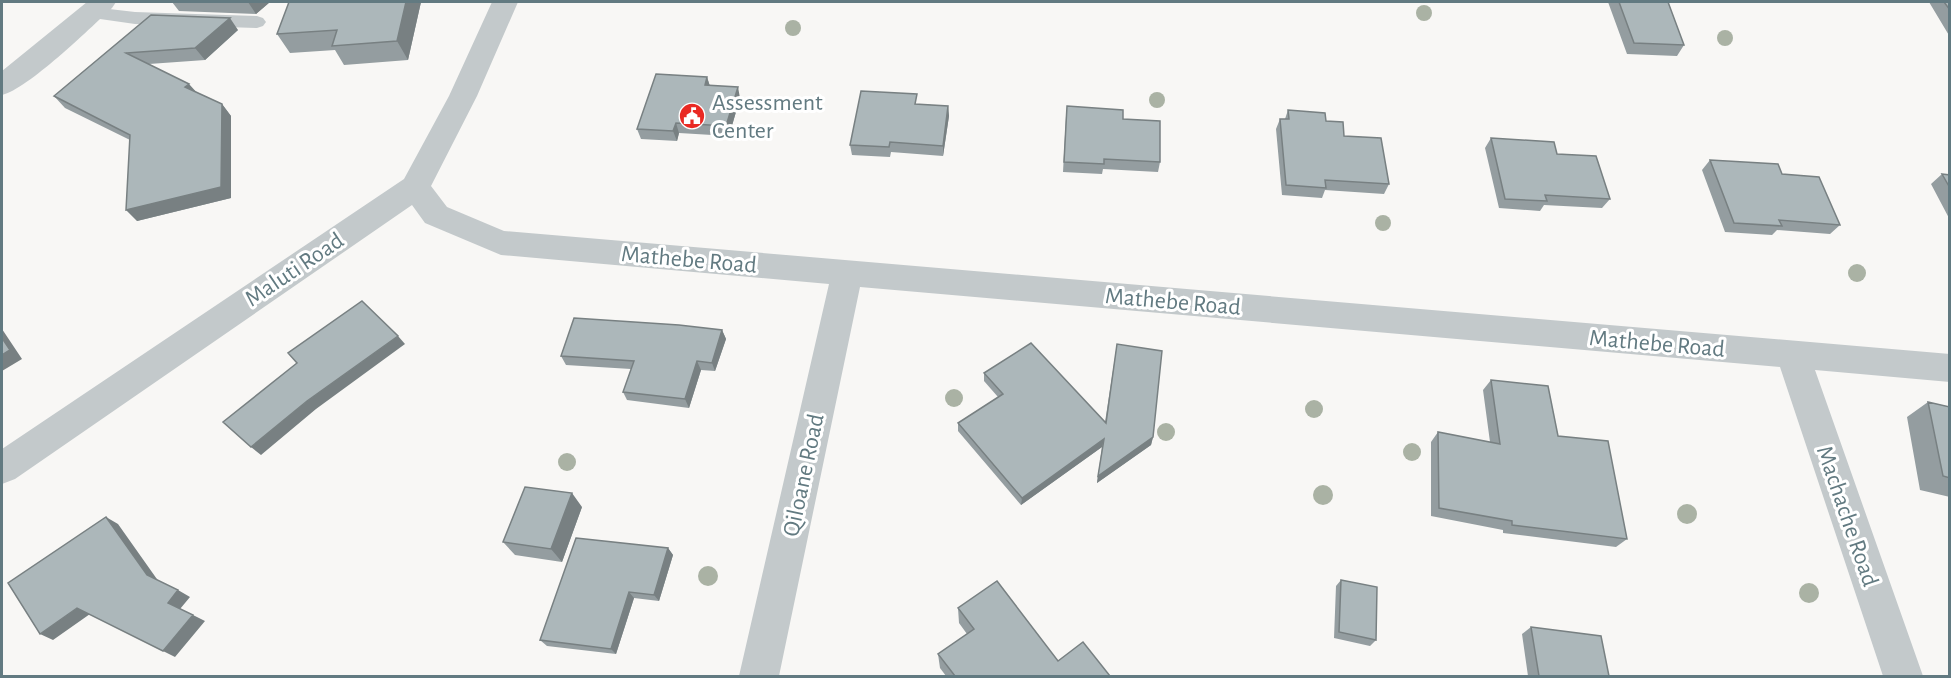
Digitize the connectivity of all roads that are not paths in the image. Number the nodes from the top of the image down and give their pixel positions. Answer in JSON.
{"nodes":[{"id":1,"x":505,"y":2,"type":"edge"},
{"id":2,"x":98,"y":7,"type":"edge"},
{"id":3,"x":257,"y":22,"type":"dead end"},
{"id":4,"x":2,"y":85,"type":"edge"},
{"id":5,"x":415,"y":187,"type":"junction"},
{"id":6,"x":847,"y":273,"type":"junction"},
{"id":7,"x":1793,"y":355,"type":"junction"},
{"id":8,"x":1950,"y":368,"type":"edge"},
{"id":9,"x":2,"y":468,"type":"edge"},
{"id":10,"x":759,"y":676,"type":"edge"},
{"id":11,"x":1903,"y":676,"type":"edge"}],
"edges":[{"from":1,"to":5,"type":"street","name":"Maluti Road"},
{"from":2,"to":3,"type":"lane"},
{"from":2,"to":4,"type":"street"},
{"from":5,"to":6,"type":"street","name":"Mathebe Road"},
{"from":5,"to":9,"type":"street","name":"Maluti Road"},
{"from":6,"to":7,"type":"street","name":"Mathebe Road"},
{"from":6,"to":10,"type":"street","name":"Qiloane Road"},
{"from":7,"to":8,"type":"street","name":"Mathebe Road"},
{"from":7,"to":11,"type":"street","name":"Machache Road"}]}
